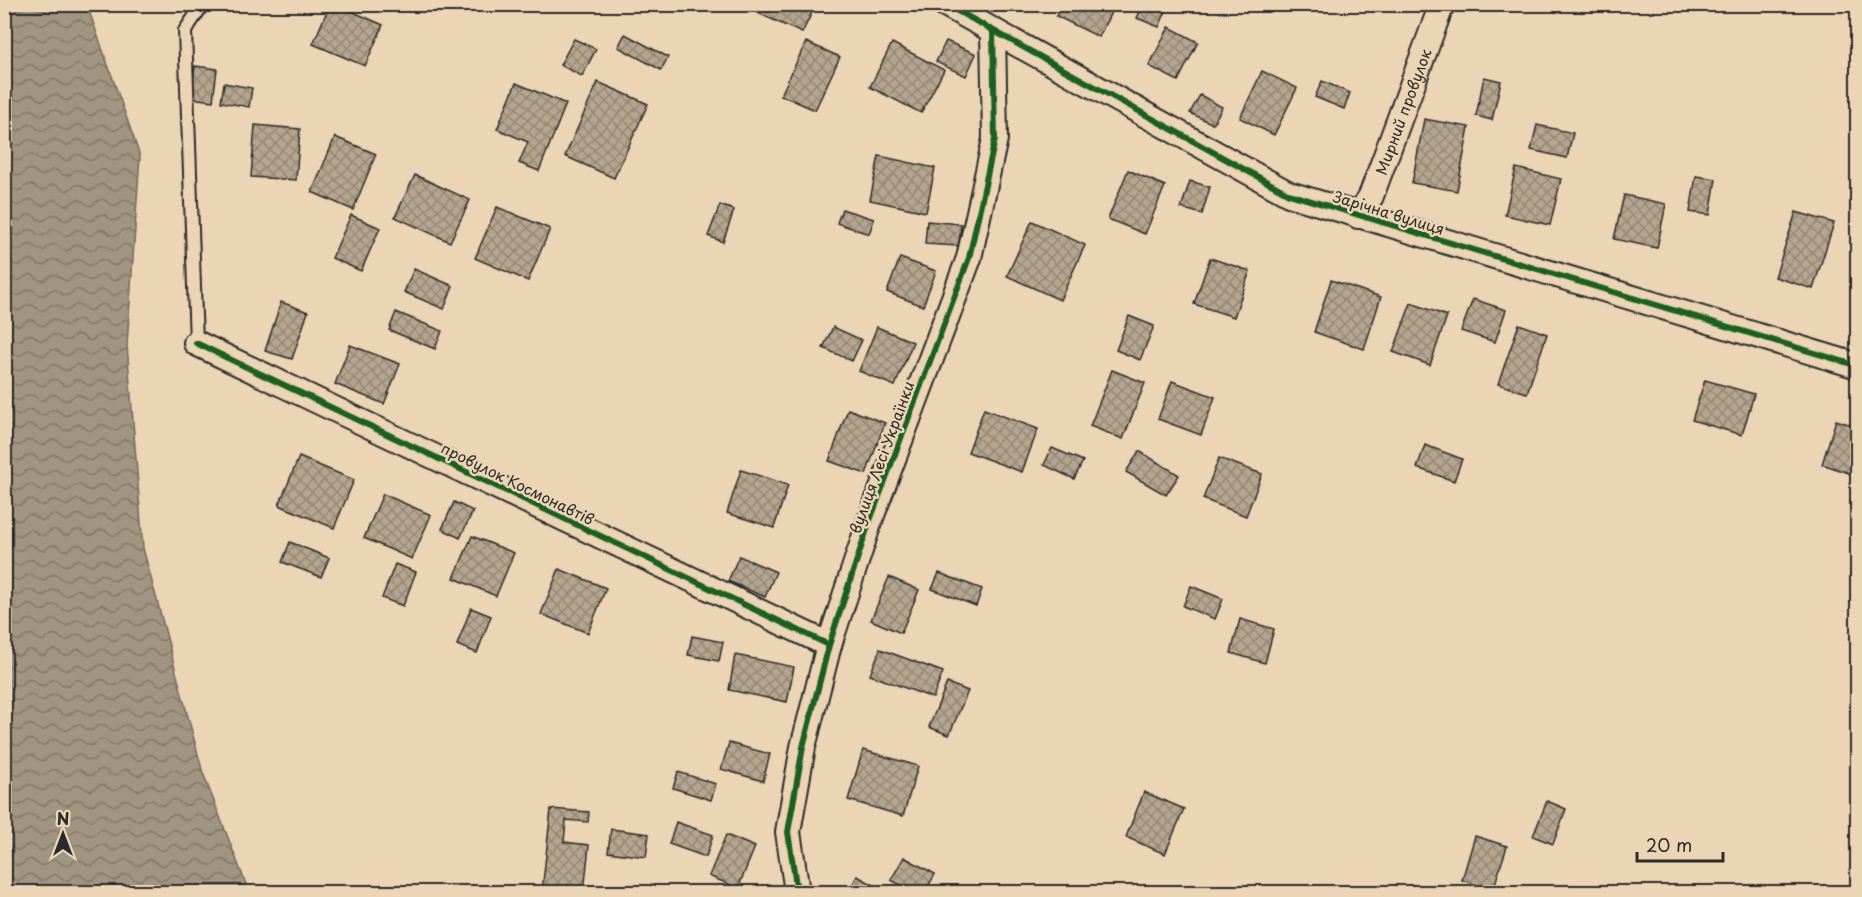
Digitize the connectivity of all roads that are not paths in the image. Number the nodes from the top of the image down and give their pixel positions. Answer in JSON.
{"nodes":[{"id":1,"x":203,"y":4,"type":"edge"},
{"id":2,"x":945,"y":4,"type":"edge"},
{"id":3,"x":1442,"y":4,"type":"edge"},
{"id":4,"x":993,"y":31,"type":"junction"},
{"id":5,"x":1358,"y":216,"type":"junction"},
{"id":6,"x":196,"y":343,"type":"joint"},
{"id":7,"x":1857,"y":366,"type":"edge"},
{"id":8,"x":829,"y":645,"type":"junction"},
{"id":9,"x":797,"y":892,"type":"edge"}],
"edges":[{"from":1,"to":6,"type":"lane"},
{"from":2,"to":4,"type":"street","name":"Зарічна вулиця"},
{"from":3,"to":5,"type":"street","name":"Мирний провулок"},
{"from":4,"to":5,"type":"street","name":"Зарічна вулиця"},
{"from":4,"to":8,"type":"street","name":"вулиця Лесі Українки"},
{"from":5,"to":7,"type":"street","name":"Зарічна вулиця"},
{"from":6,"to":8,"type":"street","name":"провулок Космонавтів"},
{"from":8,"to":9,"type":"street","name":"вулиця Лесі Українки"}]}
